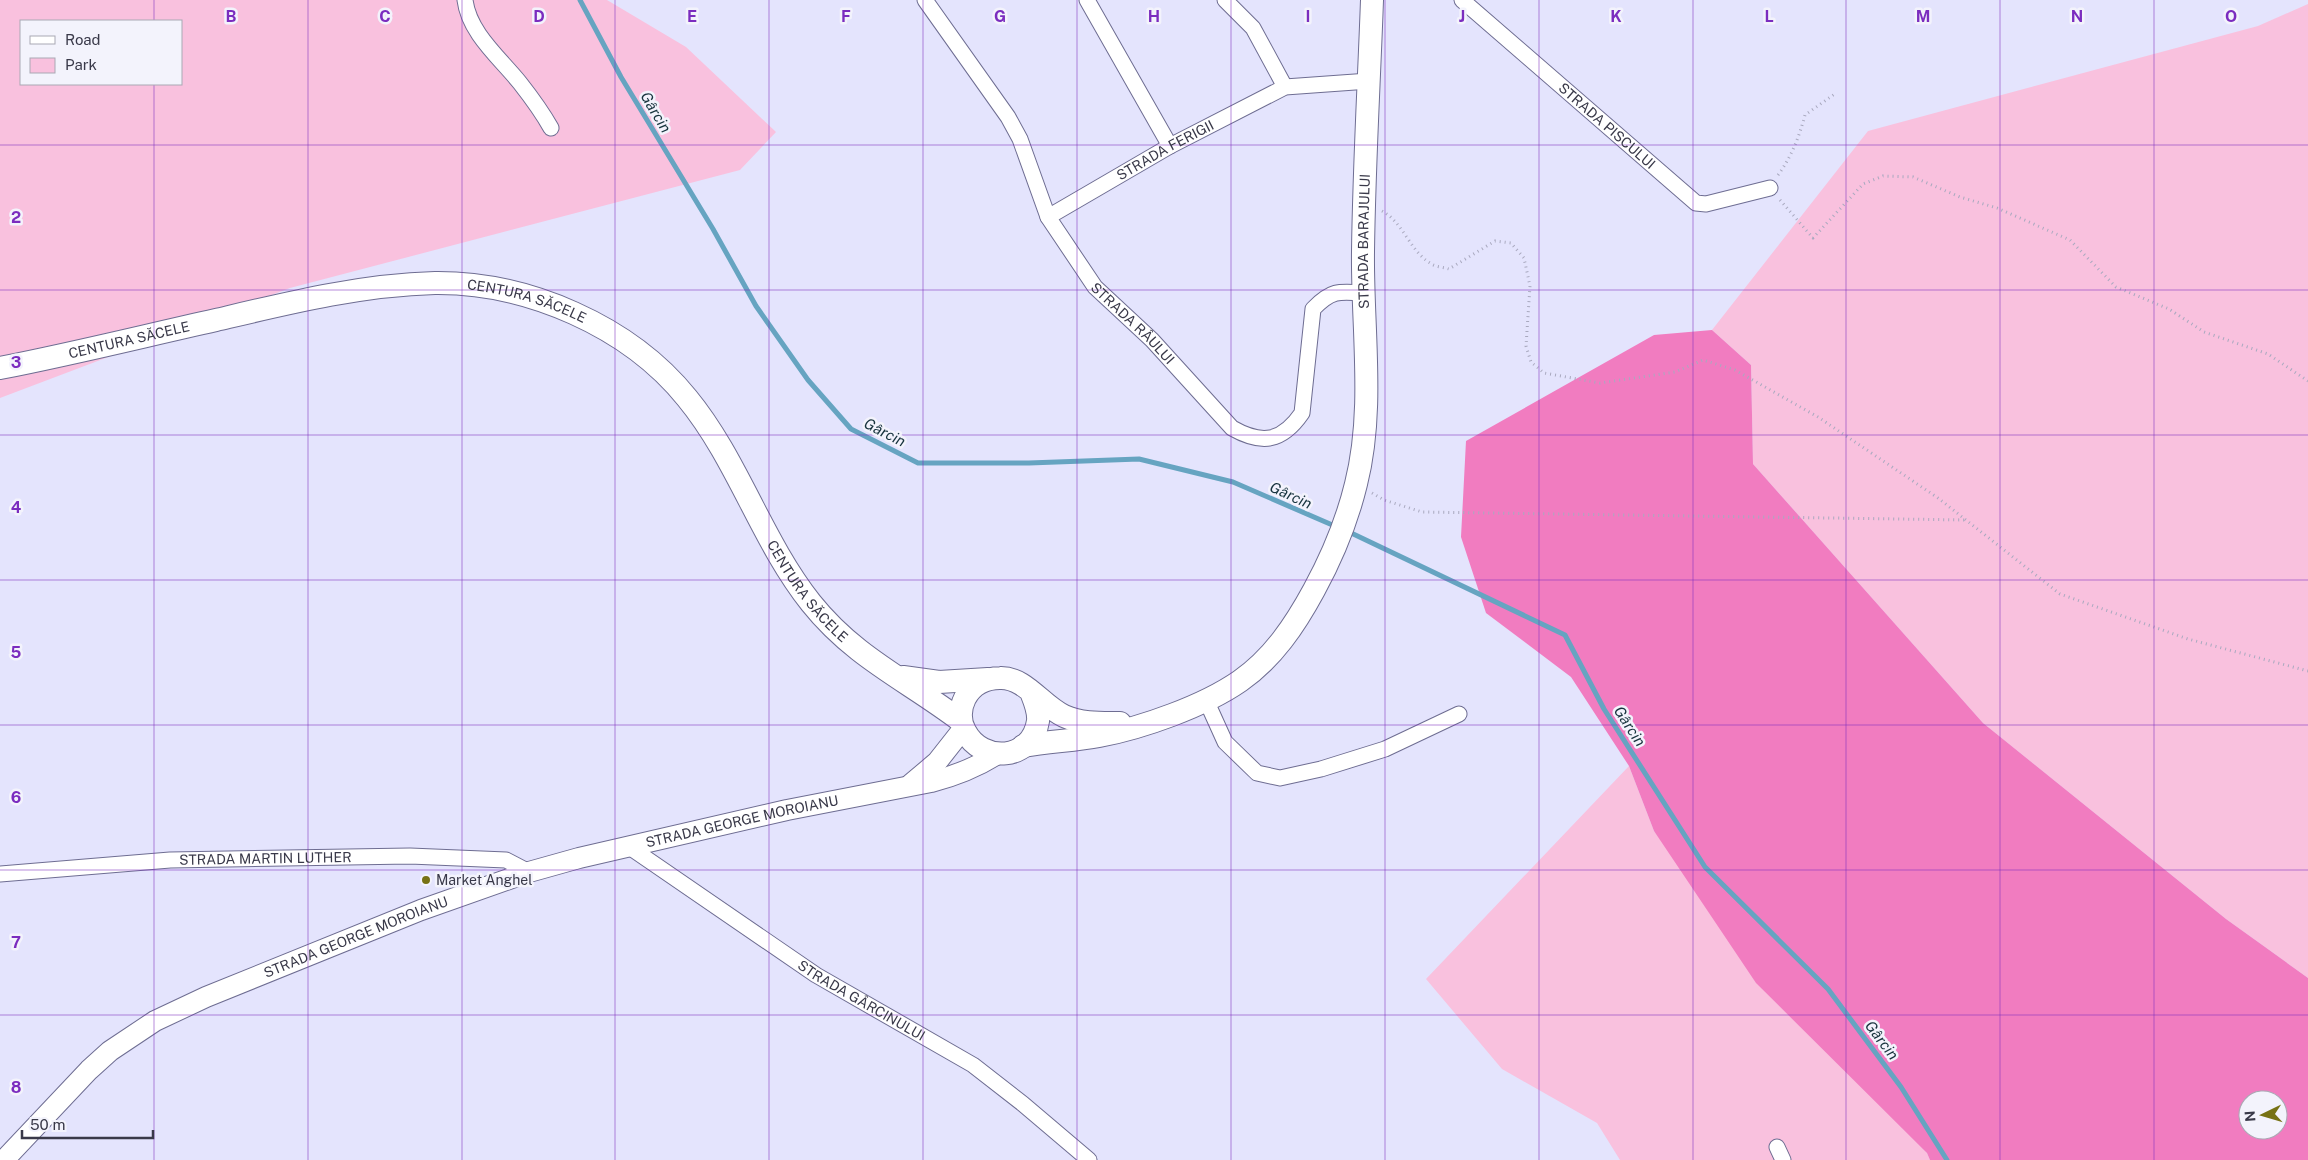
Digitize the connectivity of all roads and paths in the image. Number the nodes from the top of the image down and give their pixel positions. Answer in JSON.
{"nodes":[{"id":1,"x":465,"y":0,"type":"edge"},
{"id":2,"x":925,"y":0,"type":"edge"},
{"id":3,"x":1087,"y":0,"type":"edge"},
{"id":4,"x":1225,"y":0,"type":"edge"},
{"id":5,"x":1372,"y":0,"type":"edge"},
{"id":6,"x":1462,"y":0,"type":"edge"},
{"id":7,"x":1369,"y":81,"type":"junction"},
{"id":8,"x":1285,"y":87,"type":"junction"},
{"id":9,"x":1836,"y":93,"type":"dead end"},
{"id":10,"x":551,"y":128,"type":"dead end"},
{"id":11,"x":1170,"y":146,"type":"junction"},
{"id":12,"x":1770,"y":188,"type":"junction"},
{"id":13,"x":1364,"y":207,"type":"junction"},
{"id":14,"x":1048,"y":217,"type":"junction"},
{"id":15,"x":1363,"y":293,"type":"junction"},
{"id":16,"x":0,"y":368,"type":"edge"},
{"id":17,"x":2308,"y":381,"type":"edge"},
{"id":18,"x":1357,"y":483,"type":"junction"},
{"id":19,"x":1968,"y":520,"type":"junction"},
{"id":20,"x":2308,"y":671,"type":"edge"},
{"id":21,"x":889,"y":674,"type":"junction"},
{"id":22,"x":992,"y":678,"type":"junction"},
{"id":23,"x":1030,"y":692,"type":"junction"},
{"id":24,"x":1206,"y":700,"type":"junction"},
{"id":25,"x":1459,"y":714,"type":"dead end"},
{"id":26,"x":1146,"y":723,"type":"junction"},
{"id":27,"x":962,"y":725,"type":"junction"},
{"id":28,"x":1024,"y":746,"type":"junction"},
{"id":29,"x":996,"y":754,"type":"junction"},
{"id":30,"x":907,"y":787,"type":"junction"},
{"id":31,"x":628,"y":846,"type":"junction"},
{"id":32,"x":529,"y":872,"type":"junction"},
{"id":33,"x":0,"y":874,"type":"edge"},
{"id":34,"x":7,"y":1159,"type":"edge"},
{"id":35,"x":1089,"y":1160,"type":"edge"}],
"edges":[{"from":1,"to":10,"type":"street"},
{"from":2,"to":14,"type":"street","name":"STRADA RÂULUI"},
{"from":3,"to":11,"type":"street"},
{"from":4,"to":8,"type":"street"},
{"from":5,"to":7,"type":"main road","name":"STRADA BARAJULUI"},
{"from":6,"to":12,"type":"street","name":"STRADA PISCULUI"},
{"from":7,"to":8,"type":"street","name":"STRADA FERIGII"},
{"from":7,"to":13,"type":"main road","name":"STRADA BARAJULUI"},
{"from":8,"to":11,"type":"street","name":"STRADA FERIGII"},
{"from":9,"to":12,"type":"path"},
{"from":11,"to":14,"type":"street","name":"STRADA FERIGII"},
{"from":12,"to":17,"type":"path"},
{"from":13,"to":15,"type":"main road","name":"STRADA BARAJULUI"},
{"from":13,"to":19,"type":"path"},
{"from":14,"to":15,"type":"street","name":"STRADA RÂULUI"},
{"from":15,"to":18,"type":"main road","name":"STRADA BARAJULUI"},
{"from":16,"to":21,"type":"main road","name":"CENTURA SĂCELE"},
{"from":18,"to":19,"type":"path"},
{"from":18,"to":24,"type":"main road","name":"STRADA BARAJULUI"},
{"from":19,"to":20,"type":"path"},
{"from":21,"to":22,"type":"main road","name":"CENTURA SĂCELE"},
{"from":21,"to":27,"type":"main road","name":"CENTURA SĂCELE"},
{"from":22,"to":23,"type":"main road"},
{"from":22,"to":27,"type":"main road"},
{"from":23,"to":26,"type":"main road"},
{"from":23,"to":28,"type":"main road"},
{"from":24,"to":25,"type":"street"},
{"from":24,"to":26,"type":"main road"},
{"from":26,"to":28,"type":"main road"},
{"from":27,"to":29,"type":"main road"},
{"from":27,"to":30,"type":"main road","name":"STRADA GEORGE MOROIANU"},
{"from":28,"to":29,"type":"main road"},
{"from":29,"to":30,"type":"main road","name":"STRADA GEORGE MOROIANU"},
{"from":30,"to":31,"type":"main road","name":"STRADA GEORGE MOROIANU"},
{"from":31,"to":32,"type":"main road","name":"STRADA GEORGE MOROIANU"},
{"from":31,"to":35,"type":"street","name":"STRADA GÂRCINULUI"},
{"from":32,"to":33,"type":"street","name":"STRADA MARTIN LUTHER"},
{"from":32,"to":34,"type":"main road","name":"STRADA GEORGE MOROIANU"}]}
